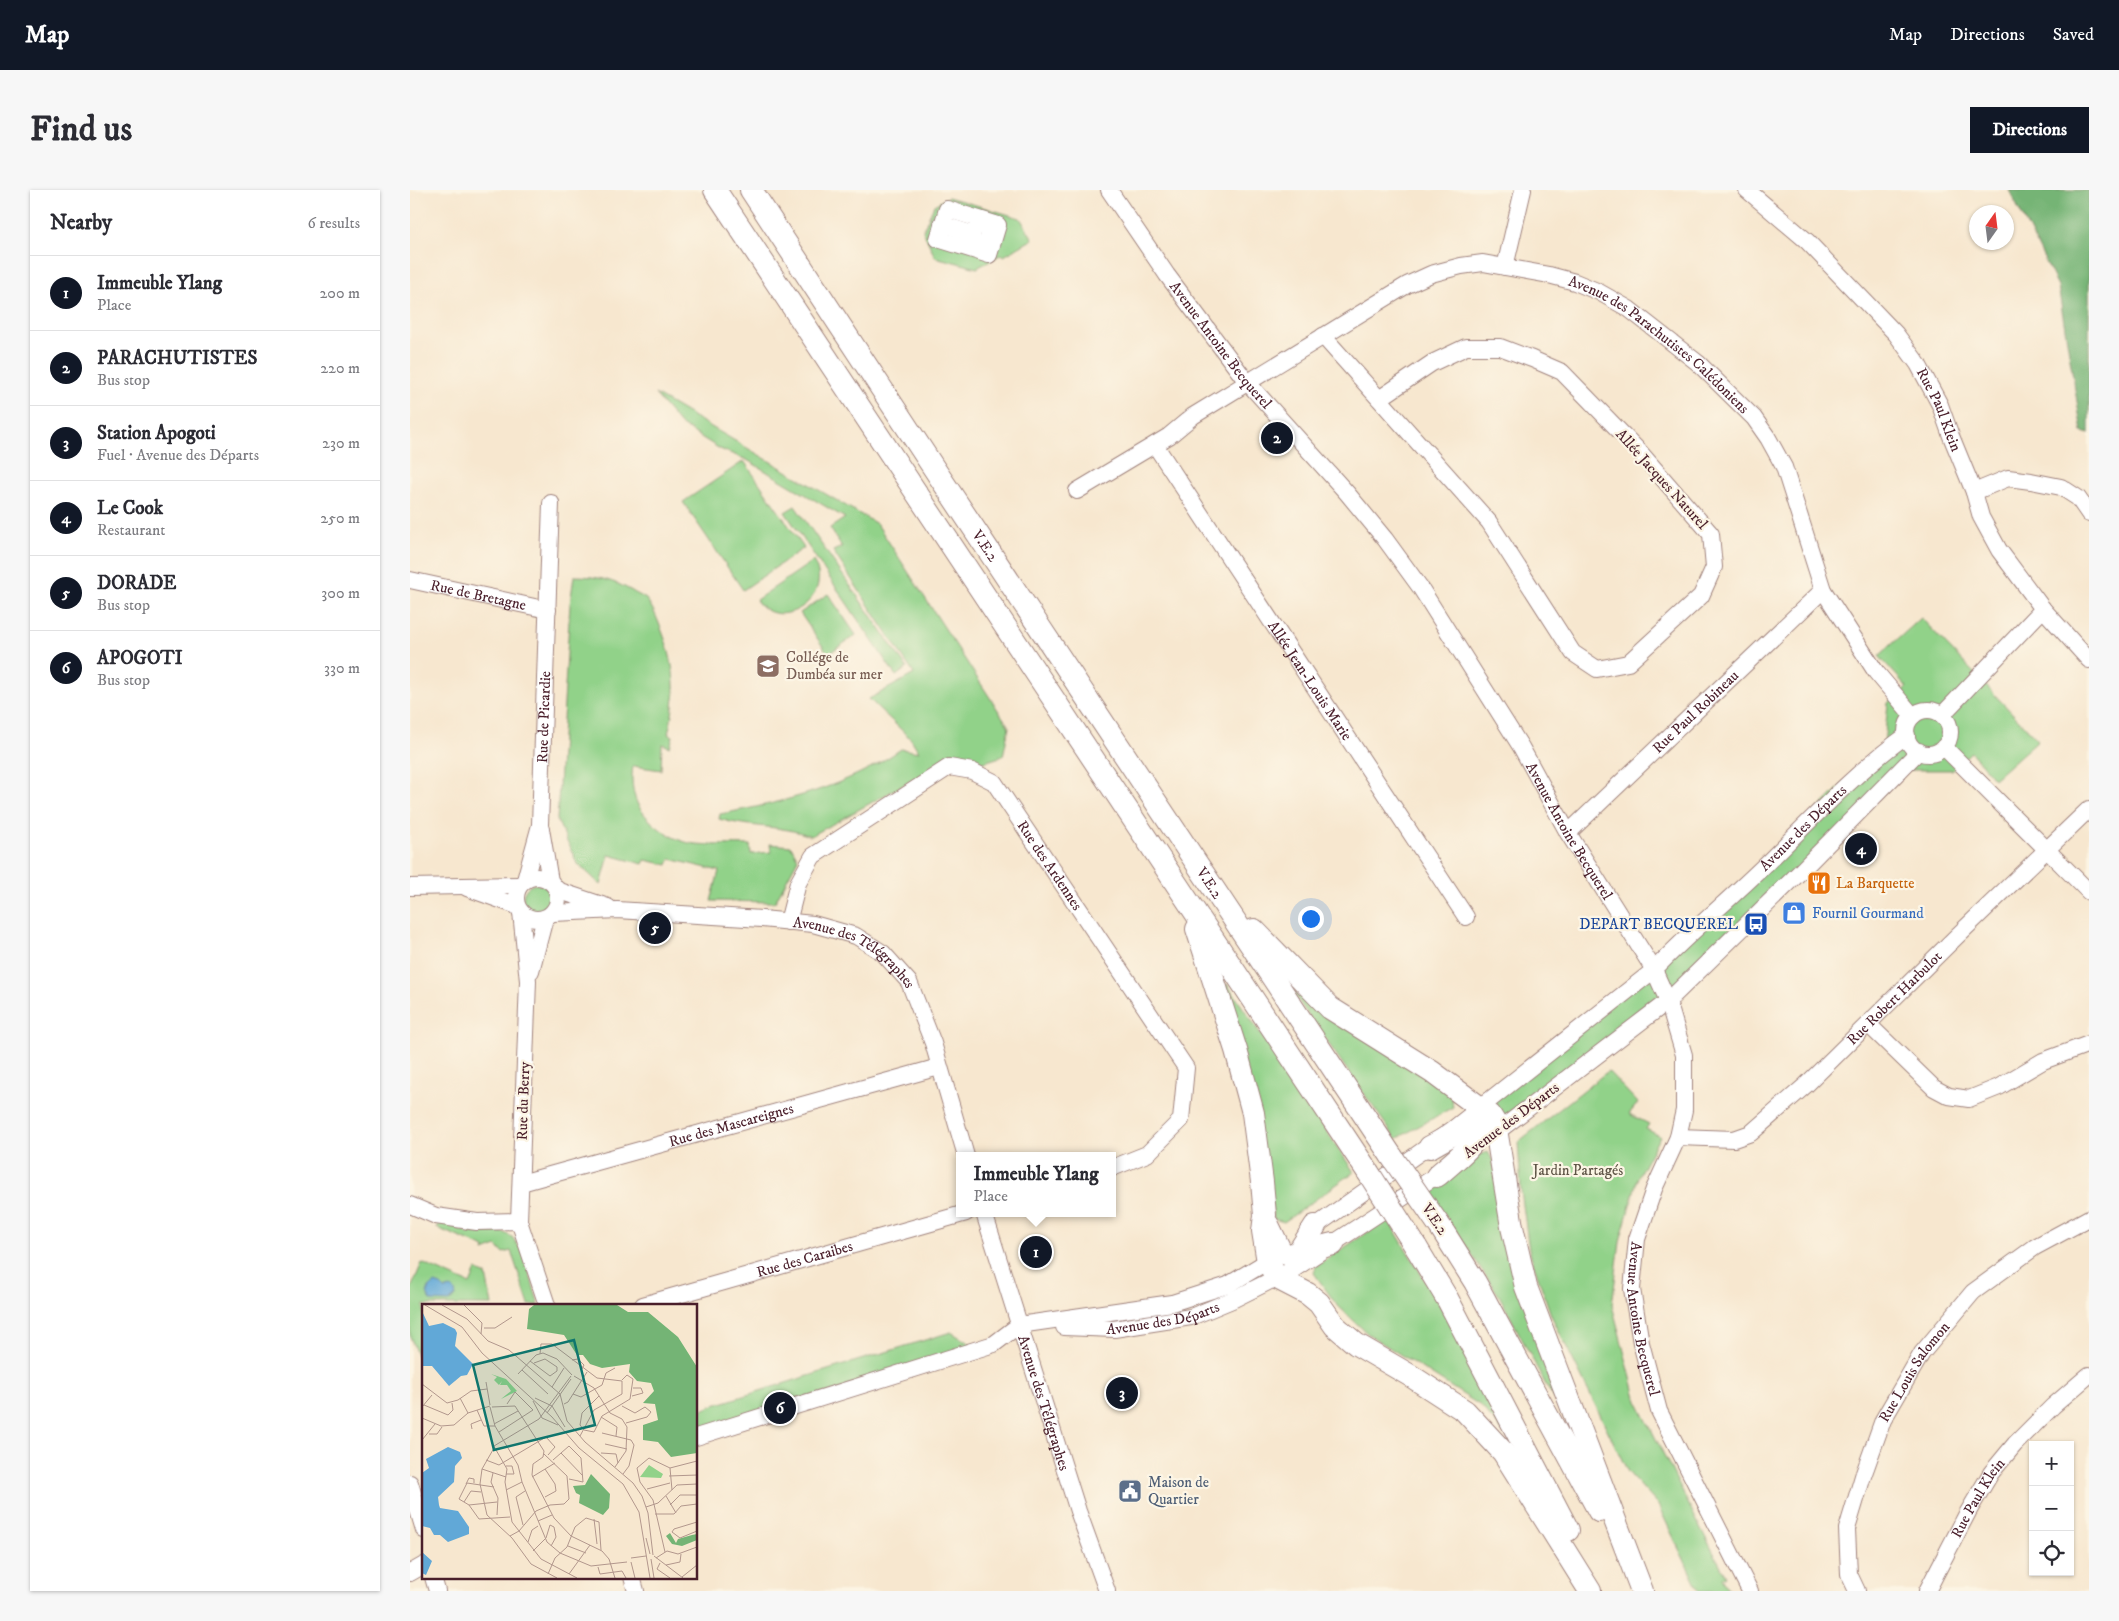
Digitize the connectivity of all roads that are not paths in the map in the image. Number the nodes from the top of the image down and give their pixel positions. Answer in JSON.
{"nodes":[{"id":1,"x":715,"y":190,"type":"edge"},
{"id":2,"x":751,"y":190,"type":"edge"},
{"id":3,"x":1109,"y":190,"type":"edge"},
{"id":4,"x":1523,"y":190,"type":"edge"},
{"id":5,"x":1747,"y":190,"type":"edge"},
{"id":6,"x":980,"y":236,"type":"joint"},
{"id":7,"x":1505,"y":267,"type":"junction"},
{"id":8,"x":1323,"y":336,"type":"junction"},
{"id":9,"x":1247,"y":382,"type":"junction"},
{"id":10,"x":1379,"y":399,"type":"junction"},
{"id":11,"x":1155,"y":445,"type":"junction"},
{"id":12,"x":1077,"y":491,"type":"dead end"},
{"id":13,"x":1974,"y":492,"type":"junction"},
{"id":14,"x":551,"y":503,"type":"dead end"},
{"id":15,"x":2089,"y":514,"type":"edge"},
{"id":16,"x":410,"y":580,"type":"edge"},
{"id":17,"x":1823,"y":590,"type":"junction"},
{"id":18,"x":2043,"y":609,"type":"junction"},
{"id":19,"x":548,"y":610,"type":"junction"},
{"id":20,"x":2089,"y":660,"type":"edge"},
{"id":21,"x":1942,"y":715,"type":"junction"},
{"id":22,"x":1913,"y":716,"type":"junction"},
{"id":23,"x":1907,"y":735,"type":"junction"},
{"id":24,"x":1944,"y":747,"type":"junction"},
{"id":25,"x":1918,"y":752,"type":"junction"},
{"id":26,"x":2089,"y":809,"type":"edge"},
{"id":27,"x":540,"y":825,"type":"junction"},
{"id":28,"x":1568,"y":833,"type":"junction"},
{"id":29,"x":2047,"y":851,"type":"junction"},
{"id":30,"x":523,"y":883,"type":"junction"},
{"id":31,"x":554,"y":886,"type":"junction"},
{"id":32,"x":410,"y":887,"type":"edge"},
{"id":33,"x":465,"y":888,"type":"junction"},
{"id":34,"x":1213,"y":888,"type":"junction"},
{"id":35,"x":2089,"y":892,"type":"edge"},
{"id":36,"x":1188,"y":901,"type":"junction"},
{"id":37,"x":519,"y":909,"type":"junction"},
{"id":38,"x":617,"y":910,"type":"junction"},
{"id":39,"x":549,"y":916,"type":"junction"},
{"id":40,"x":1466,"y":917,"type":"dead end"},
{"id":41,"x":788,"y":922,"type":"junction"},
{"id":42,"x":1654,"y":970,"type":"junction"},
{"id":43,"x":528,"y":980,"type":"junction"},
{"id":44,"x":1668,"y":1001,"type":"junction"},
{"id":45,"x":1868,"y":1024,"type":"junction"},
{"id":46,"x":2089,"y":1044,"type":"edge"},
{"id":47,"x":940,"y":1067,"type":"junction"},
{"id":48,"x":1486,"y":1122,"type":"junction"},
{"id":49,"x":1678,"y":1137,"type":"junction"},
{"id":50,"x":1430,"y":1147,"type":"joint"},
{"id":51,"x":965,"y":1152,"type":"edge"},
{"id":52,"x":1116,"y":1166,"type":"edge"},
{"id":53,"x":1436,"y":1176,"type":"joint"},
{"id":54,"x":521,"y":1183,"type":"junction"},
{"id":55,"x":410,"y":1205,"type":"edge"},
{"id":56,"x":956,"y":1216,"type":"edge"},
{"id":57,"x":985,"y":1217,"type":"edge"},
{"id":58,"x":2089,"y":1218,"type":"edge"},
{"id":59,"x":519,"y":1221,"type":"junction"},
{"id":60,"x":1315,"y":1226,"type":"joint"},
{"id":61,"x":1333,"y":1244,"type":"joint"},
{"id":62,"x":1283,"y":1263,"type":"junction"},
{"id":63,"x":547,"y":1304,"type":"edge"},
{"id":64,"x":647,"y":1304,"type":"edge"},
{"id":65,"x":1019,"y":1325,"type":"junction"},
{"id":66,"x":2089,"y":1375,"type":"edge"},
{"id":67,"x":698,"y":1436,"type":"edge"},
{"id":68,"x":410,"y":1483,"type":"edge"},
{"id":69,"x":422,"y":1522,"type":"edge"},
{"id":70,"x":422,"y":1566,"type":"edge"},
{"id":71,"x":410,"y":1573,"type":"edge"},
{"id":72,"x":433,"y":1578,"type":"edge"},
{"id":73,"x":632,"y":1578,"type":"edge"},
{"id":74,"x":437,"y":1591,"type":"edge"},
{"id":75,"x":636,"y":1591,"type":"edge"},
{"id":76,"x":1107,"y":1591,"type":"edge"},
{"id":77,"x":1590,"y":1591,"type":"edge"},
{"id":78,"x":1599,"y":1591,"type":"edge"},
{"id":79,"x":1642,"y":1591,"type":"edge"},
{"id":80,"x":1750,"y":1591,"type":"edge"},
{"id":81,"x":1857,"y":1591,"type":"edge"},
{"id":82,"x":1926,"y":1591,"type":"edge"}],
"edges":[{"from":1,"to":36,"type":"highway","name":"V.E.2"},
{"from":2,"to":34,"type":"highway","name":"V.E.2"},
{"from":3,"to":9,"type":"street","name":"Avenue Antoine Becquerel"},
{"from":4,"to":7,"type":"street"},
{"from":5,"to":13,"type":"street","name":"Rue Paul Klein"},
{"from":6,"to":6,"type":"street"},
{"from":7,"to":8,"type":"street","name":"Avenue des Parachutistes Calédoniens"},
{"from":7,"to":17,"type":"street","name":"Avenue des Parachutistes Calédoniens"},
{"from":8,"to":9,"type":"street","name":"Avenue des Parachutistes Calédoniens"},
{"from":8,"to":10,"type":"street","name":"Allée Jacques Naturel"},
{"from":9,"to":11,"type":"street"},
{"from":9,"to":28,"type":"street","name":"Avenue Antoine Becquerel"},
{"from":10,"to":10,"type":"street","name":"Allée Jacques Naturel"},
{"from":11,"to":12,"type":"street"},
{"from":11,"to":40,"type":"street","name":"Allée Jean-Louis Marie"},
{"from":13,"to":15,"type":"street"},
{"from":13,"to":18,"type":"street","name":"Rue Paul Klein"},
{"from":14,"to":19,"type":"street","name":"Rue de Picardie"},
{"from":16,"to":19,"type":"street","name":"Rue de Bretagne"},
{"from":17,"to":22,"type":"street","name":"Avenue des Parachutistes Calédoniens"},
{"from":17,"to":28,"type":"street","name":"Rue Paul Robineau"},
{"from":18,"to":20,"type":"street","name":"Rue Paul Klein"},
{"from":18,"to":21,"type":"street"},
{"from":19,"to":27,"type":"street","name":"Rue de Picardie"},
{"from":21,"to":22,"type":"street"},
{"from":21,"to":24,"type":"street"},
{"from":22,"to":23,"type":"street"},
{"from":23,"to":25,"type":"street"},
{"from":23,"to":42,"type":"street","name":"Avenue des Départs"},
{"from":24,"to":25,"type":"street"},
{"from":24,"to":29,"type":"street"},
{"from":25,"to":44,"type":"street","name":"Avenue des Départs"},
{"from":26,"to":29,"type":"street","name":"Rue Robert Harbulot"},
{"from":27,"to":30,"type":"street","name":"Rue de Picardie"},
{"from":27,"to":31,"type":"street","name":"Rue de Picardie"},
{"from":28,"to":42,"type":"street","name":"Avenue Antoine Becquerel"},
{"from":29,"to":35,"type":"street"},
{"from":29,"to":45,"type":"street","name":"Rue Robert Harbulot"},
{"from":30,"to":31,"type":"street"},
{"from":30,"to":33,"type":"street"},
{"from":30,"to":37,"type":"street"},
{"from":31,"to":38,"type":"street","name":"Avenue des Télégraphes"},
{"from":31,"to":39,"type":"street"},
{"from":32,"to":33,"type":"street"},
{"from":33,"to":37,"type":"street"},
{"from":34,"to":48,"type":"highway"},
{"from":34,"to":79,"type":"highway","name":"V.E.2","bridge":true},
{"from":36,"to":62,"type":"highway"},
{"from":36,"to":78,"type":"highway","name":"V.E.2","bridge":true},
{"from":37,"to":39,"type":"street"},
{"from":37,"to":43,"type":"street","name":"Rue du Berry"},
{"from":38,"to":39,"type":"street","name":"Avenue des Télégraphes"},
{"from":38,"to":41,"type":"street","name":"Avenue des Télégraphes"},
{"from":39,"to":43,"type":"street","name":"Rue du Berry"},
{"from":41,"to":47,"type":"street","name":"Avenue des Télégraphes"},
{"from":41,"to":52,"type":"street","name":"Rue des Ardennes"},
{"from":42,"to":44,"type":"street","name":"Avenue Antoine Becquerel"},
{"from":42,"to":48,"type":"street","name":"Avenue des Départs"},
{"from":43,"to":54,"type":"street","name":"Rue du Berry"},
{"from":44,"to":48,"type":"street","name":"Avenue des Départs"},
{"from":44,"to":49,"type":"street","name":"Avenue Antoine Becquerel"},
{"from":45,"to":46,"type":"street"},
{"from":45,"to":49,"type":"street","name":"Rue Robert Harbulot"},
{"from":47,"to":51,"type":"street","name":"Avenue des Télégraphes"},
{"from":47,"to":54,"type":"street","name":"Rue des Mascareignes"},
{"from":48,"to":50,"type":"highway"},
{"from":48,"to":53,"type":"highway"},
{"from":48,"to":79,"type":"highway"},
{"from":49,"to":80,"type":"street","name":"Avenue Antoine Becquerel"},
{"from":50,"to":60,"type":"street"},
{"from":53,"to":61,"type":"street"},
{"from":54,"to":59,"type":"street","name":"Rue du Berry"},
{"from":55,"to":59,"type":"street"},
{"from":56,"to":64,"type":"street","name":"Rue des Caraibes"},
{"from":57,"to":65,"type":"street","name":"Avenue des Télégraphes"},
{"from":58,"to":81,"type":"street","name":"Rue Louis Salomon"},
{"from":59,"to":63,"type":"street"},
{"from":60,"to":62,"type":"highway"},
{"from":61,"to":62,"type":"highway"},
{"from":62,"to":65,"type":"street","name":"Avenue des Départs"},
{"from":62,"to":77,"type":"highway"},
{"from":65,"to":67,"type":"street","name":"Avenue des Départs"},
{"from":65,"to":76,"type":"street","name":"Avenue des Télégraphes"},
{"from":66,"to":82,"type":"street","name":"Rue Paul Klein"},
{"from":68,"to":69,"type":"street"},
{"from":70,"to":71,"type":"street"},
{"from":72,"to":74,"type":"street"},
{"from":73,"to":75,"type":"street"}]}
